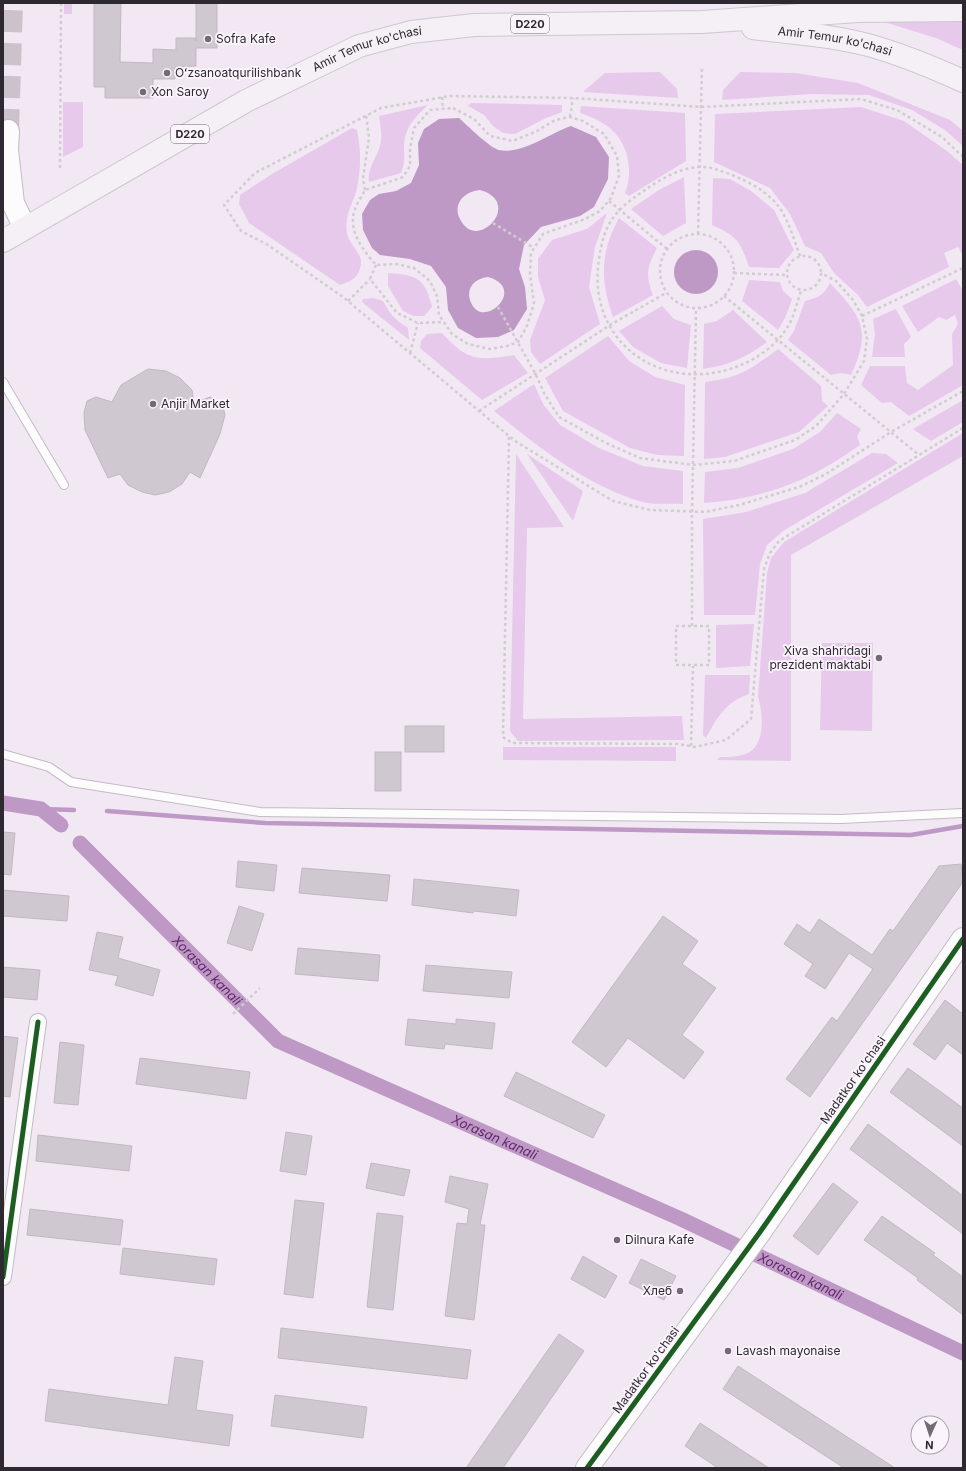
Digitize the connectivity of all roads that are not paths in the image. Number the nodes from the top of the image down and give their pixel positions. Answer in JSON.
{"nodes":[{"id":1,"x":963,"y":10,"type":"edge"},
{"id":2,"x":702,"y":22,"type":"junction"},
{"id":3,"x":963,"y":80,"type":"edge"},
{"id":4,"x":8,"y":131,"type":"tunnel mouth"},
{"id":5,"x":26,"y":228,"type":"junction"},
{"id":6,"x":3,"y":241,"type":"edge"},
{"id":7,"x":3,"y":382,"type":"edge"},
{"id":8,"x":64,"y":485,"type":"dead end"},
{"id":9,"x":3,"y":754,"type":"edge"},
{"id":10,"x":963,"y":813,"type":"edge"},
{"id":11,"x":963,"y":939,"type":"edge"},
{"id":12,"x":38,"y":1022,"type":"dead end"},
{"id":13,"x":3,"y":1277,"type":"edge"},
{"id":14,"x":587,"y":1468,"type":"edge"}],
"edges":[{"from":1,"to":2,"type":"main road","name":"Amir Temur ko'chasi","number":"D220"},
{"from":2,"to":3,"type":"main road","name":"Amir Temur ko'chasi","number":"D220"},
{"from":2,"to":5,"type":"main road","name":"Amir Temur ko'chasi","number":"D220"},
{"from":4,"to":5,"type":"street"},
{"from":5,"to":6,"type":"main road","number":"D220"},
{"from":7,"to":8,"type":"lane"},
{"from":9,"to":10,"type":"lane"},
{"from":11,"to":14,"type":"street","name":"Madatkor ko'chasi"},
{"from":12,"to":13,"type":"street"}]}
